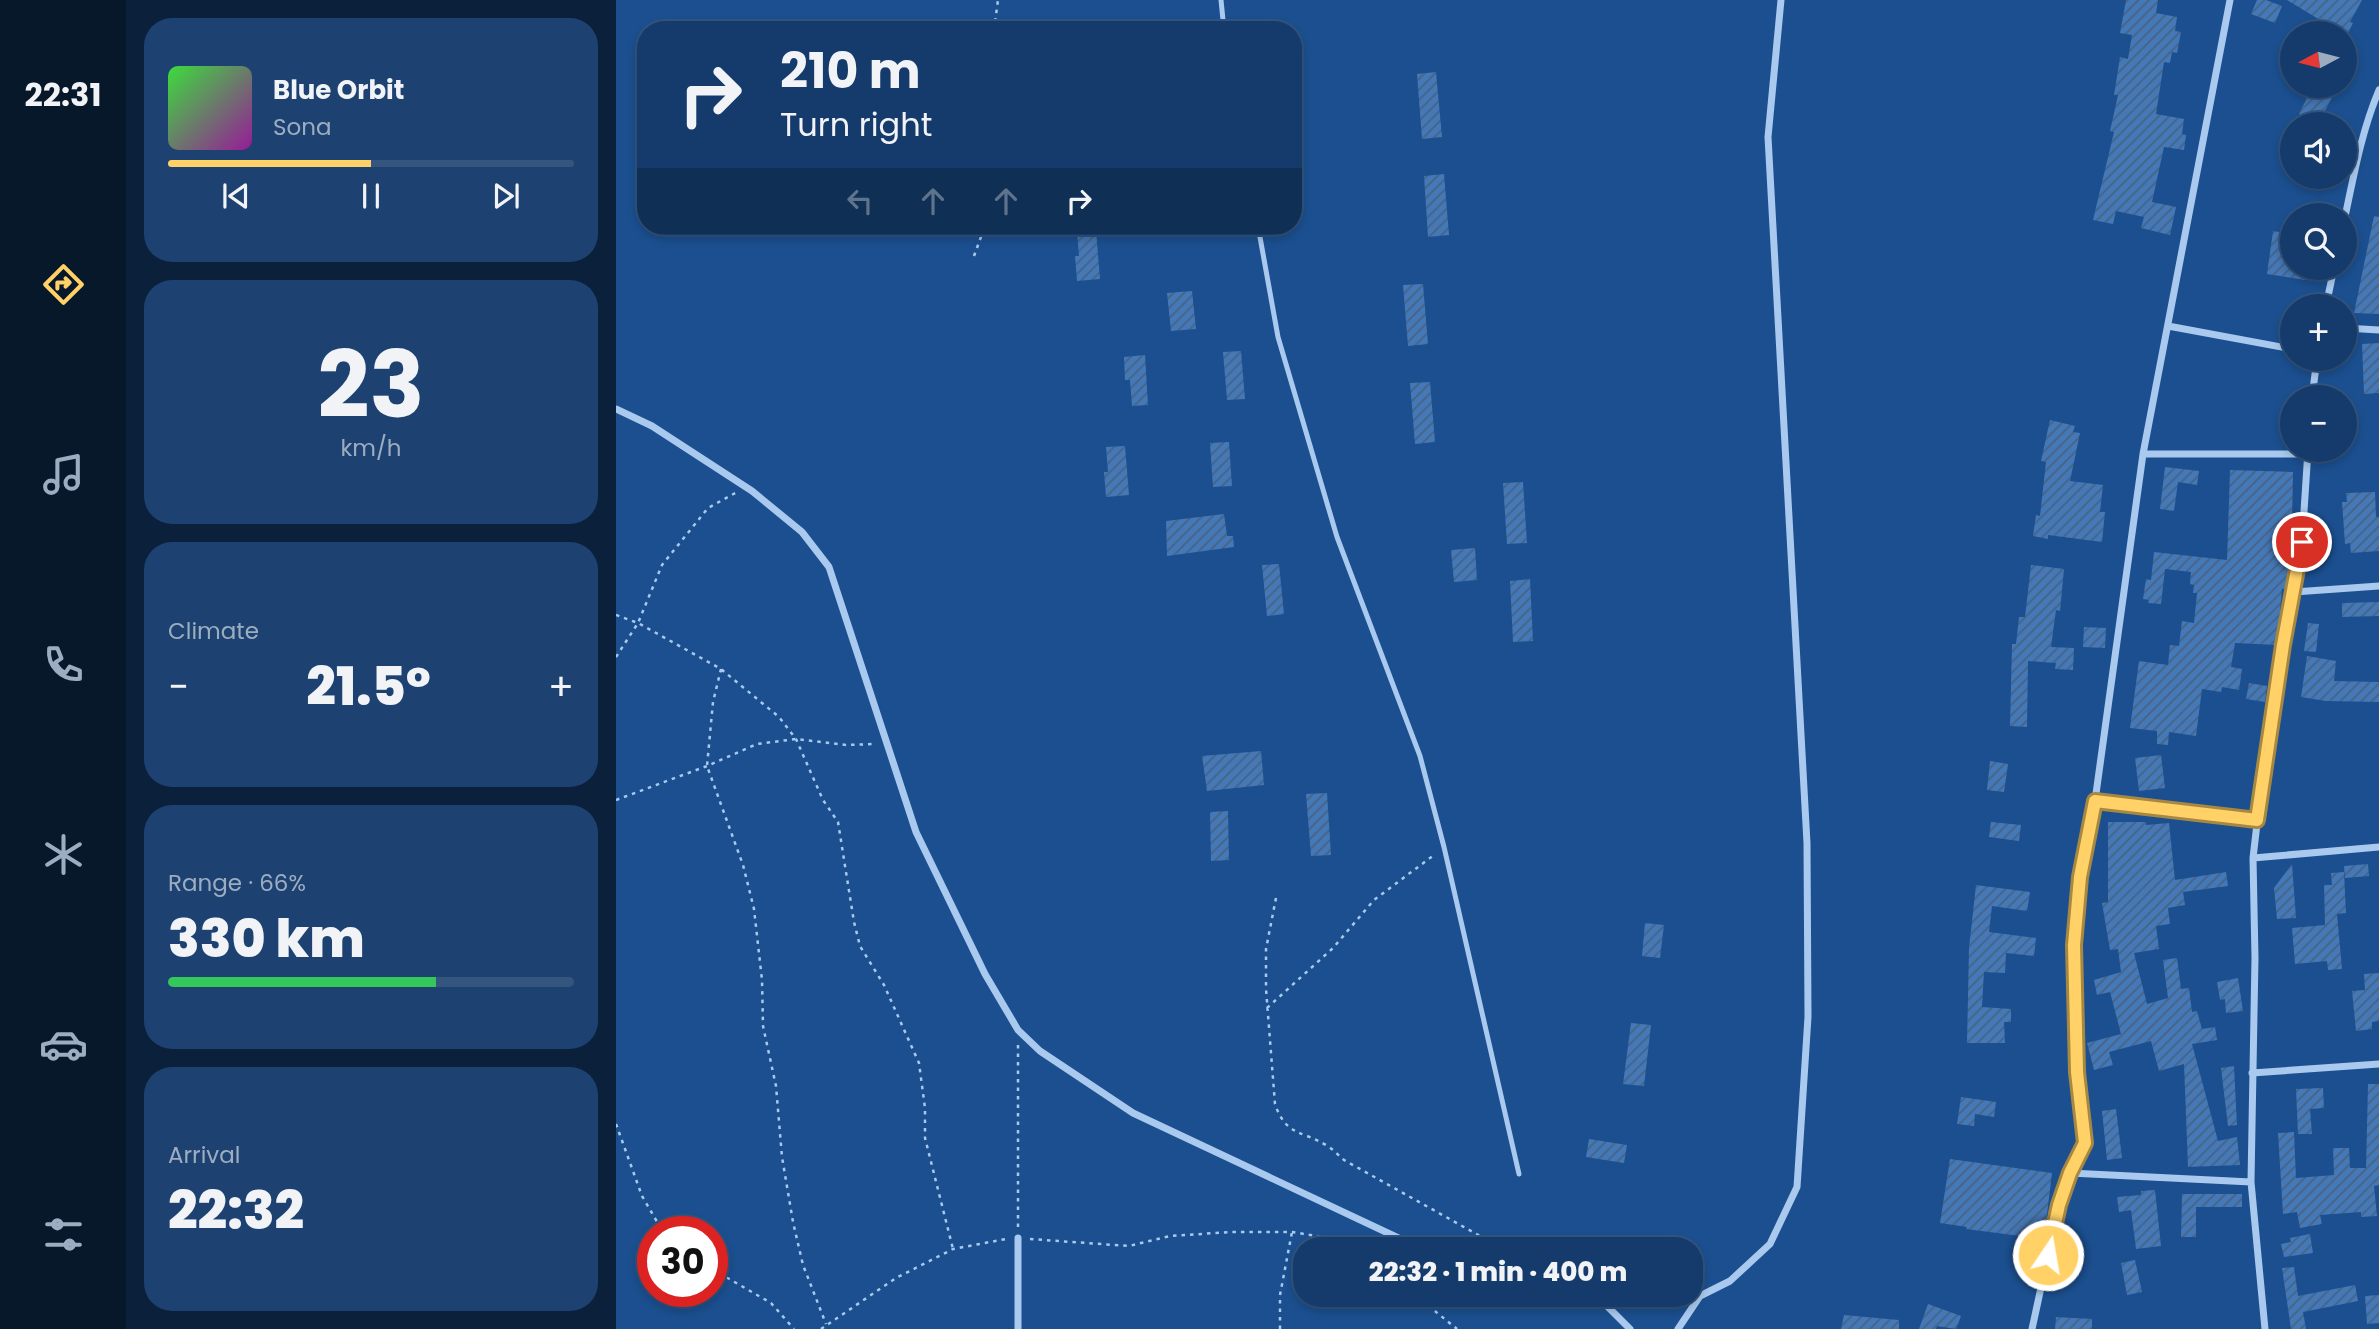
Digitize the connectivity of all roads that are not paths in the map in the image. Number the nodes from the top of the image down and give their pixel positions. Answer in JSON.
{"nodes":[{"id":1,"x":1222,"y":0,"type":"edge"},
{"id":2,"x":1781,"y":0,"type":"edge"},
{"id":3,"x":2230,"y":0,"type":"edge"},
{"id":4,"x":1223,"y":21,"type":"edge"},
{"id":5,"x":2379,"y":90,"type":"edge"},
{"id":6,"x":2348,"y":203,"type":"edge"},
{"id":7,"x":1260,"y":235,"type":"edge"},
{"id":8,"x":2168,"y":326,"type":"junction"},
{"id":9,"x":2357,"y":329,"type":"edge"},
{"id":10,"x":2379,"y":330,"type":"edge"},
{"id":11,"x":2280,"y":347,"type":"edge"},
{"id":12,"x":616,"y":410,"type":"edge"},
{"id":13,"x":2280,"y":452,"type":"edge"},
{"id":14,"x":2143,"y":454,"type":"junction"},
{"id":15,"x":2307,"y":462,"type":"edge"},
{"id":16,"x":2379,"y":586,"type":"edge"},
{"id":17,"x":2294,"y":592,"type":"junction"},
{"id":18,"x":2095,"y":801,"type":"junction"},
{"id":19,"x":2257,"y":820,"type":"junction"},
{"id":20,"x":2379,"y":847,"type":"edge"},
{"id":21,"x":2253,"y":858,"type":"junction"},
{"id":22,"x":2379,"y":1064,"type":"edge"},
{"id":23,"x":2252,"y":1073,"type":"junction"},
{"id":24,"x":2070,"y":1173,"type":"junction"},
{"id":25,"x":1520,"y":1174,"type":"dead end"},
{"id":26,"x":2251,"y":1182,"type":"junction"},
{"id":27,"x":1396,"y":1237,"type":"edge"},
{"id":28,"x":1018,"y":1238,"type":"road end"},
{"id":29,"x":1703,"y":1294,"type":"edge"},
{"id":30,"x":1609,"y":1307,"type":"edge"},
{"id":31,"x":1693,"y":1307,"type":"edge"},
{"id":32,"x":1018,"y":1329,"type":"edge"},
{"id":33,"x":1630,"y":1329,"type":"edge"},
{"id":34,"x":1678,"y":1329,"type":"edge"},
{"id":35,"x":2032,"y":1329,"type":"edge"},
{"id":36,"x":2265,"y":1329,"type":"edge"}],
"edges":[{"from":1,"to":4,"type":"lane"},
{"from":2,"to":29,"type":"street"},
{"from":3,"to":8,"type":"street"},
{"from":5,"to":6,"type":"street"},
{"from":7,"to":25,"type":"lane"},
{"from":8,"to":11,"type":"street"},
{"from":8,"to":14,"type":"street"},
{"from":9,"to":10,"type":"street"},
{"from":12,"to":27,"type":"street"},
{"from":13,"to":14,"type":"street"},
{"from":14,"to":18,"type":"street"},
{"from":15,"to":17,"type":"street"},
{"from":16,"to":17,"type":"street"},
{"from":17,"to":19,"type":"street"},
{"from":18,"to":19,"type":"street"},
{"from":18,"to":24,"type":"street"},
{"from":19,"to":21,"type":"street"},
{"from":20,"to":21,"type":"street"},
{"from":21,"to":23,"type":"street"},
{"from":22,"to":23,"type":"street"},
{"from":23,"to":26,"type":"street"},
{"from":24,"to":26,"type":"street"},
{"from":24,"to":35,"type":"street"},
{"from":26,"to":36,"type":"street"},
{"from":28,"to":32,"type":"street"},
{"from":30,"to":33,"type":"street"},
{"from":31,"to":34,"type":"street"}]}
